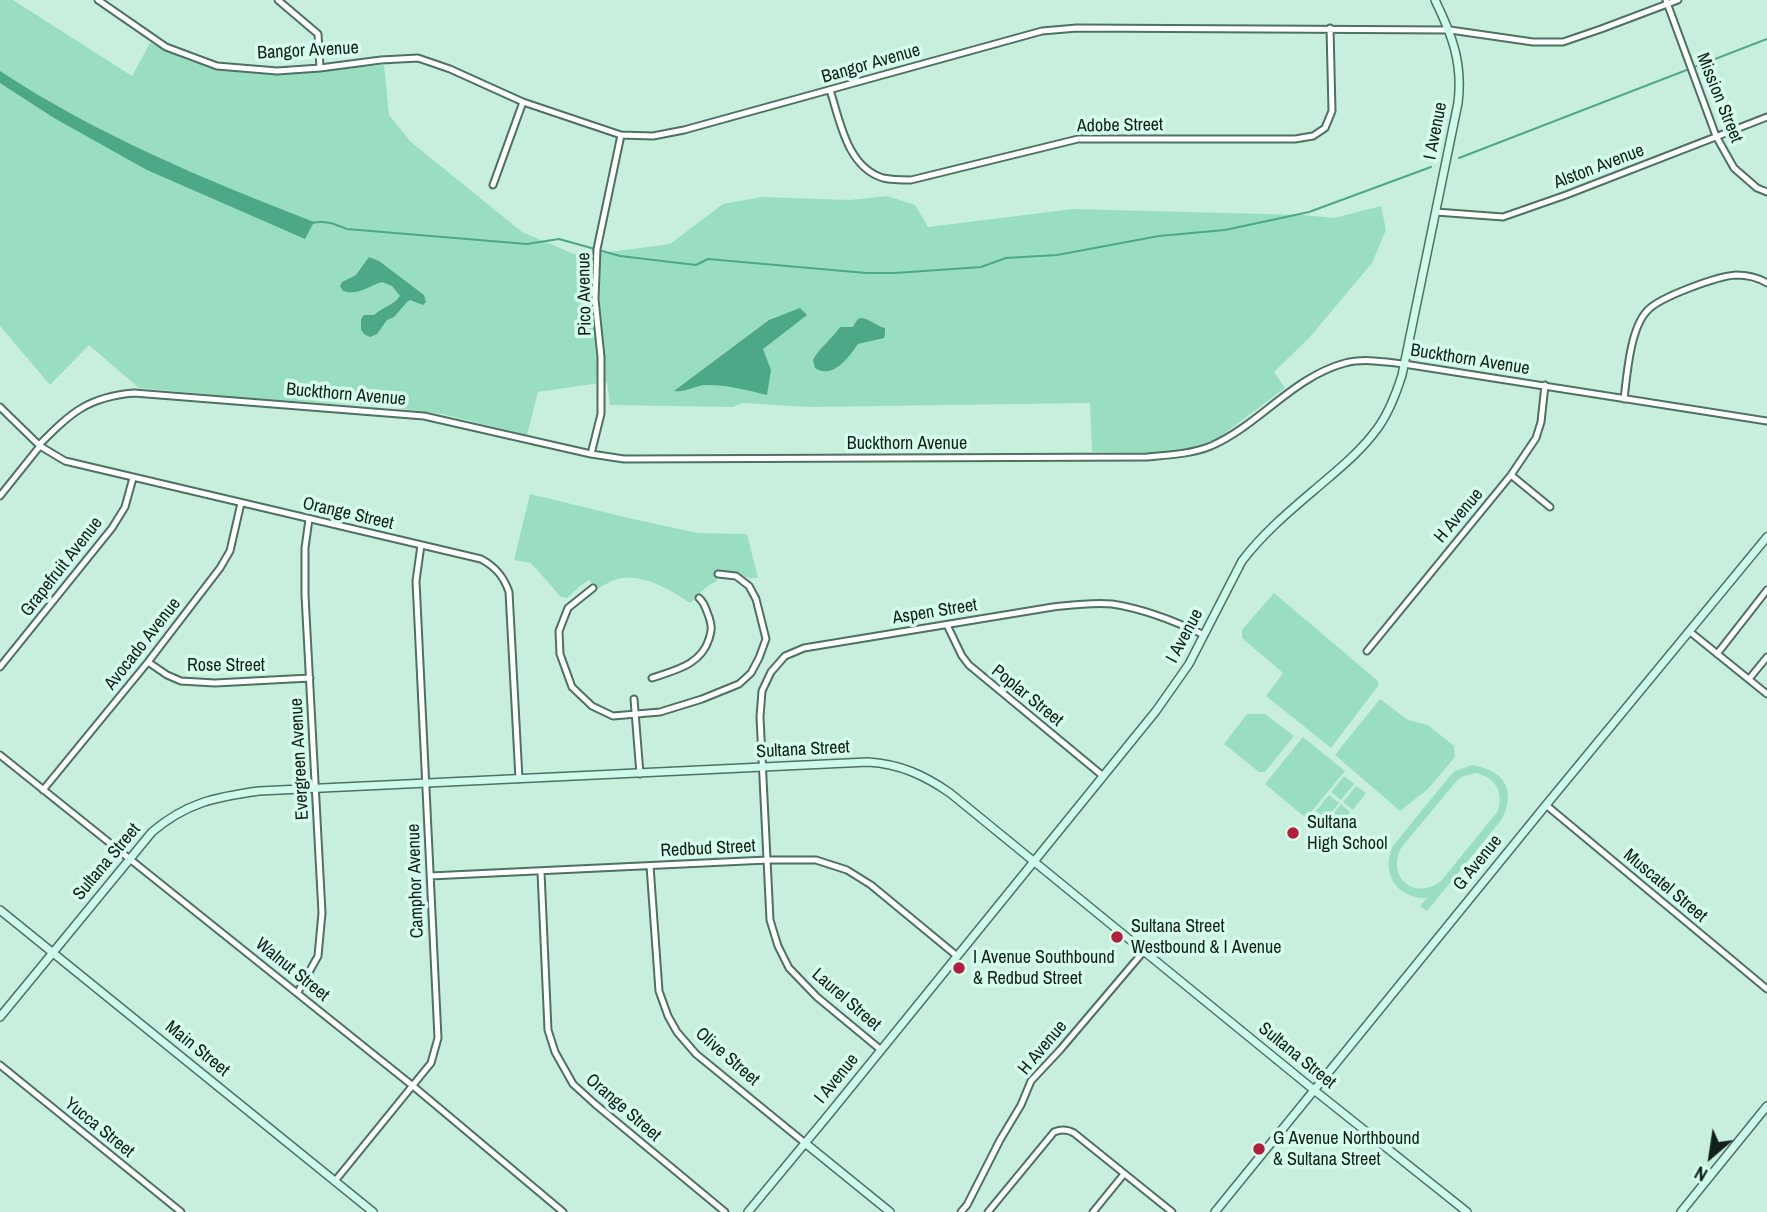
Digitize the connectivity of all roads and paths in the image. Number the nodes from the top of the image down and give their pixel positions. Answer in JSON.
{"nodes":[{"id":1,"x":98,"y":0,"type":"edge"},
{"id":2,"x":278,"y":0,"type":"edge"},
{"id":3,"x":1435,"y":0,"type":"edge"},
{"id":4,"x":1678,"y":0,"type":"edge"},
{"id":5,"x":1667,"y":2,"type":"edge"},
{"id":6,"x":1330,"y":28,"type":"junction"},
{"id":7,"x":1450,"y":30,"type":"junction"},
{"id":8,"x":320,"y":68,"type":"junction"},
{"id":9,"x":830,"y":90,"type":"junction"},
{"id":10,"x":523,"y":102,"type":"junction"},
{"id":11,"x":1767,"y":117,"type":"edge"},
{"id":12,"x":621,"y":135,"type":"junction"},
{"id":13,"x":1716,"y":136,"type":"junction"},
{"id":14,"x":493,"y":185,"type":"dead end"},
{"id":15,"x":1767,"y":192,"type":"edge"},
{"id":16,"x":1436,"y":212,"type":"junction"},
{"id":17,"x":1767,"y":283,"type":"edge"},
{"id":18,"x":1405,"y":364,"type":"junction"},
{"id":19,"x":1545,"y":385,"type":"junction"},
{"id":20,"x":1624,"y":399,"type":"junction"},
{"id":21,"x":0,"y":407,"type":"edge"},
{"id":22,"x":1767,"y":421,"type":"edge"},
{"id":23,"x":39,"y":445,"type":"junction"},
{"id":24,"x":592,"y":454,"type":"junction"},
{"id":25,"x":1511,"y":475,"type":"junction"},
{"id":26,"x":133,"y":478,"type":"junction"},
{"id":27,"x":0,"y":496,"type":"edge"},
{"id":28,"x":241,"y":503,"type":"junction"},
{"id":29,"x":1550,"y":508,"type":"dead end"},
{"id":30,"x":309,"y":519,"type":"junction"},
{"id":31,"x":1767,"y":537,"type":"edge"},
{"id":32,"x":421,"y":545,"type":"junction"},
{"id":33,"x":718,"y":574,"type":"dead end"},
{"id":34,"x":593,"y":588,"type":"dead end"},
{"id":35,"x":1767,"y":590,"type":"edge"},
{"id":36,"x":699,"y":598,"type":"dead end"},
{"id":37,"x":947,"y":625,"type":"junction"},
{"id":38,"x":1689,"y":631,"type":"junction"},
{"id":39,"x":1204,"y":635,"type":"junction"},
{"id":40,"x":1367,"y":651,"type":"dead end"},
{"id":41,"x":1717,"y":654,"type":"junction"},
{"id":42,"x":1767,"y":657,"type":"edge"},
{"id":43,"x":148,"y":662,"type":"junction"},
{"id":44,"x":0,"y":667,"type":"edge"},
{"id":45,"x":310,"y":678,"type":"junction"},
{"id":46,"x":652,"y":678,"type":"dead end"},
{"id":47,"x":1749,"y":680,"type":"junction"},
{"id":48,"x":1767,"y":694,"type":"edge"},
{"id":49,"x":634,"y":699,"type":"dead end"},
{"id":50,"x":635,"y":714,"type":"junction"},
{"id":51,"x":0,"y":755,"type":"edge"},
{"id":52,"x":762,"y":767,"type":"junction"},
{"id":53,"x":640,"y":774,"type":"junction"},
{"id":54,"x":1103,"y":776,"type":"junction"},
{"id":55,"x":519,"y":779,"type":"junction"},
{"id":56,"x":426,"y":783,"type":"junction"},
{"id":57,"x":316,"y":789,"type":"junction"},
{"id":58,"x":43,"y":790,"type":"junction"},
{"id":59,"x":1546,"y":805,"type":"junction"},
{"id":60,"x":130,"y":859,"type":"junction"},
{"id":61,"x":767,"y":860,"type":"junction"},
{"id":62,"x":1033,"y":861,"type":"junction"},
{"id":63,"x":650,"y":866,"type":"junction"},
{"id":64,"x":541,"y":872,"type":"junction"},
{"id":65,"x":430,"y":877,"type":"junction"},
{"id":66,"x":0,"y":910,"type":"edge"},
{"id":67,"x":1144,"y":951,"type":"junction"},
{"id":68,"x":52,"y":953,"type":"junction"},
{"id":69,"x":957,"y":956,"type":"junction"},
{"id":70,"x":1767,"y":989,"type":"edge"},
{"id":71,"x":298,"y":992,"type":"junction"},
{"id":72,"x":0,"y":1017,"type":"edge"},
{"id":73,"x":881,"y":1050,"type":"junction"},
{"id":74,"x":0,"y":1065,"type":"edge"},
{"id":75,"x":413,"y":1086,"type":"junction"},
{"id":76,"x":1314,"y":1090,"type":"junction"},
{"id":77,"x":1767,"y":1106,"type":"edge"},
{"id":78,"x":805,"y":1143,"type":"junction"},
{"id":79,"x":1124,"y":1174,"type":"junction"},
{"id":80,"x":335,"y":1181,"type":"junction"},
{"id":81,"x":181,"y":1212,"type":"edge"},
{"id":82,"x":373,"y":1212,"type":"edge"},
{"id":83,"x":563,"y":1212,"type":"edge"},
{"id":84,"x":725,"y":1212,"type":"edge"},
{"id":85,"x":748,"y":1212,"type":"edge"},
{"id":86,"x":890,"y":1212,"type":"edge"},
{"id":87,"x":961,"y":1212,"type":"edge"},
{"id":88,"x":988,"y":1212,"type":"edge"},
{"id":89,"x":1093,"y":1212,"type":"edge"},
{"id":90,"x":1172,"y":1212,"type":"edge"},
{"id":91,"x":1215,"y":1212,"type":"edge"},
{"id":92,"x":1467,"y":1212,"type":"edge"},
{"id":93,"x":1681,"y":1212,"type":"edge"}],
"edges":[{"from":1,"to":8,"type":"street","name":"Bangor Avenue"},
{"from":2,"to":8,"type":"street"},
{"from":3,"to":7,"type":"street","name":"I Avenue"},
{"from":4,"to":5,"type":"street","name":"Bangor Avenue"},
{"from":5,"to":7,"type":"street","name":"Bangor Avenue"},
{"from":5,"to":13,"type":"street","name":"Mission Street"},
{"from":6,"to":7,"type":"street","name":"Bangor Avenue"},
{"from":6,"to":9,"type":"street","name":"Bangor Avenue"},
{"from":6,"to":9,"type":"street","name":"Adobe Street"},
{"from":7,"to":16,"type":"street","name":"I Avenue"},
{"from":8,"to":10,"type":"street","name":"Bangor Avenue"},
{"from":9,"to":12,"type":"street","name":"Bangor Avenue"},
{"from":10,"to":12,"type":"street","name":"Bangor Avenue"},
{"from":10,"to":14,"type":"street"},
{"from":11,"to":13,"type":"street","name":"Alston Avenue"},
{"from":12,"to":24,"type":"street","name":"Pico Avenue"},
{"from":13,"to":15,"type":"street","name":"Mission Street"},
{"from":13,"to":16,"type":"street","name":"Alston Avenue"},
{"from":16,"to":18,"type":"street","name":"I Avenue"},
{"from":17,"to":20,"type":"street"},
{"from":18,"to":19,"type":"street","name":"Buckthorn Avenue"},
{"from":18,"to":24,"type":"street","name":"Buckthorn Avenue"},
{"from":18,"to":39,"type":"street","name":"I Avenue"},
{"from":19,"to":20,"type":"street","name":"Buckthorn Avenue"},
{"from":19,"to":25,"type":"street","name":"H Avenue"},
{"from":20,"to":22,"type":"street","name":"Buckthorn Avenue"},
{"from":21,"to":23,"type":"street","name":"Orange Street"},
{"from":23,"to":24,"type":"street","name":"Buckthorn Avenue"},
{"from":23,"to":26,"type":"street","name":"Orange Street"},
{"from":23,"to":27,"type":"street","name":"Buckthorn Avenue"},
{"from":25,"to":29,"type":"street"},
{"from":25,"to":40,"type":"street","name":"H Avenue"},
{"from":26,"to":28,"type":"street","name":"Orange Street"},
{"from":26,"to":44,"type":"street","name":"Grapefruit Avenue"},
{"from":28,"to":30,"type":"street","name":"Orange Street"},
{"from":28,"to":43,"type":"street","name":"Avocado Avenue"},
{"from":30,"to":32,"type":"street","name":"Orange Street"},
{"from":30,"to":45,"type":"street","name":"Evergreen Avenue"},
{"from":31,"to":38,"type":"street","name":"G Avenue"},
{"from":32,"to":55,"type":"street","name":"Orange Street"},
{"from":32,"to":56,"type":"street","name":"Camphor Avenue"},
{"from":33,"to":50,"type":"street"},
{"from":34,"to":50,"type":"street"},
{"from":35,"to":41,"type":"street"},
{"from":36,"to":46,"type":"street"},
{"from":37,"to":39,"type":"street","name":"Aspen Street"},
{"from":37,"to":52,"type":"street","name":"Aspen Street"},
{"from":37,"to":54,"type":"street","name":"Poplar Street"},
{"from":38,"to":41,"type":"street"},
{"from":38,"to":59,"type":"street","name":"G Avenue"},
{"from":39,"to":54,"type":"street","name":"I Avenue"},
{"from":41,"to":47,"type":"street"},
{"from":42,"to":47,"type":"street"},
{"from":43,"to":45,"type":"street","name":"Rose Street"},
{"from":43,"to":58,"type":"street","name":"Avocado Avenue"},
{"from":45,"to":57,"type":"street","name":"Evergreen Avenue"},
{"from":47,"to":48,"type":"street"},
{"from":49,"to":50,"type":"street"},
{"from":50,"to":53,"type":"street"},
{"from":51,"to":58,"type":"street","name":"Walnut Street"},
{"from":52,"to":53,"type":"street","name":"Sultana Street"},
{"from":52,"to":61,"type":"street","name":"Laurel Street"},
{"from":52,"to":62,"type":"street","name":"Sultana Street"},
{"from":53,"to":55,"type":"street","name":"Sultana Street"},
{"from":54,"to":62,"type":"street","name":"I Avenue"},
{"from":55,"to":56,"type":"street","name":"Sultana Street"},
{"from":56,"to":57,"type":"street","name":"Sultana Street"},
{"from":56,"to":65,"type":"street","name":"Camphor Avenue"},
{"from":57,"to":60,"type":"street","name":"Sultana Street"},
{"from":57,"to":71,"type":"street","name":"Evergreen Avenue"},
{"from":58,"to":60,"type":"street","name":"Walnut Street"},
{"from":59,"to":70,"type":"street","name":"Muscatel Street"},
{"from":59,"to":76,"type":"street","name":"G Avenue"},
{"from":60,"to":68,"type":"street","name":"Sultana Street"},
{"from":60,"to":71,"type":"street","name":"Walnut Street"},
{"from":61,"to":63,"type":"street","name":"Redbud Street"},
{"from":61,"to":69,"type":"street","name":"Redbud Street"},
{"from":61,"to":73,"type":"street","name":"Laurel Street"},
{"from":62,"to":67,"type":"street","name":"Sultana Street"},
{"from":62,"to":69,"type":"street","name":"I Avenue"},
{"from":63,"to":64,"type":"street","name":"Redbud Street"},
{"from":63,"to":78,"type":"street","name":"Olive Street"},
{"from":64,"to":65,"type":"street","name":"Redbud Street"},
{"from":64,"to":84,"type":"street","name":"Orange Street"},
{"from":65,"to":75,"type":"street","name":"Camphor Avenue"},
{"from":66,"to":68,"type":"street","name":"Main Street"},
{"from":67,"to":76,"type":"street","name":"Sultana Street"},
{"from":67,"to":87,"type":"street","name":"H Avenue"},
{"from":68,"to":72,"type":"street","name":"Sultana Street"},
{"from":68,"to":80,"type":"street","name":"Main Street"},
{"from":69,"to":73,"type":"street","name":"I Avenue"},
{"from":71,"to":75,"type":"street","name":"Walnut Street"},
{"from":73,"to":78,"type":"street","name":"I Avenue"},
{"from":74,"to":81,"type":"street","name":"Yucca Street"},
{"from":75,"to":80,"type":"street","name":"Camphor Avenue"},
{"from":75,"to":83,"type":"street","name":"Walnut Street"},
{"from":76,"to":91,"type":"street","name":"G Avenue"},
{"from":76,"to":92,"type":"street","name":"Sultana Street"},
{"from":77,"to":93,"type":"street"},
{"from":78,"to":85,"type":"street","name":"I Avenue"},
{"from":78,"to":86,"type":"street","name":"Olive Street"},
{"from":79,"to":88,"type":"street"},
{"from":79,"to":89,"type":"street"},
{"from":79,"to":90,"type":"street"},
{"from":80,"to":82,"type":"street","name":"Main Street"}]}
